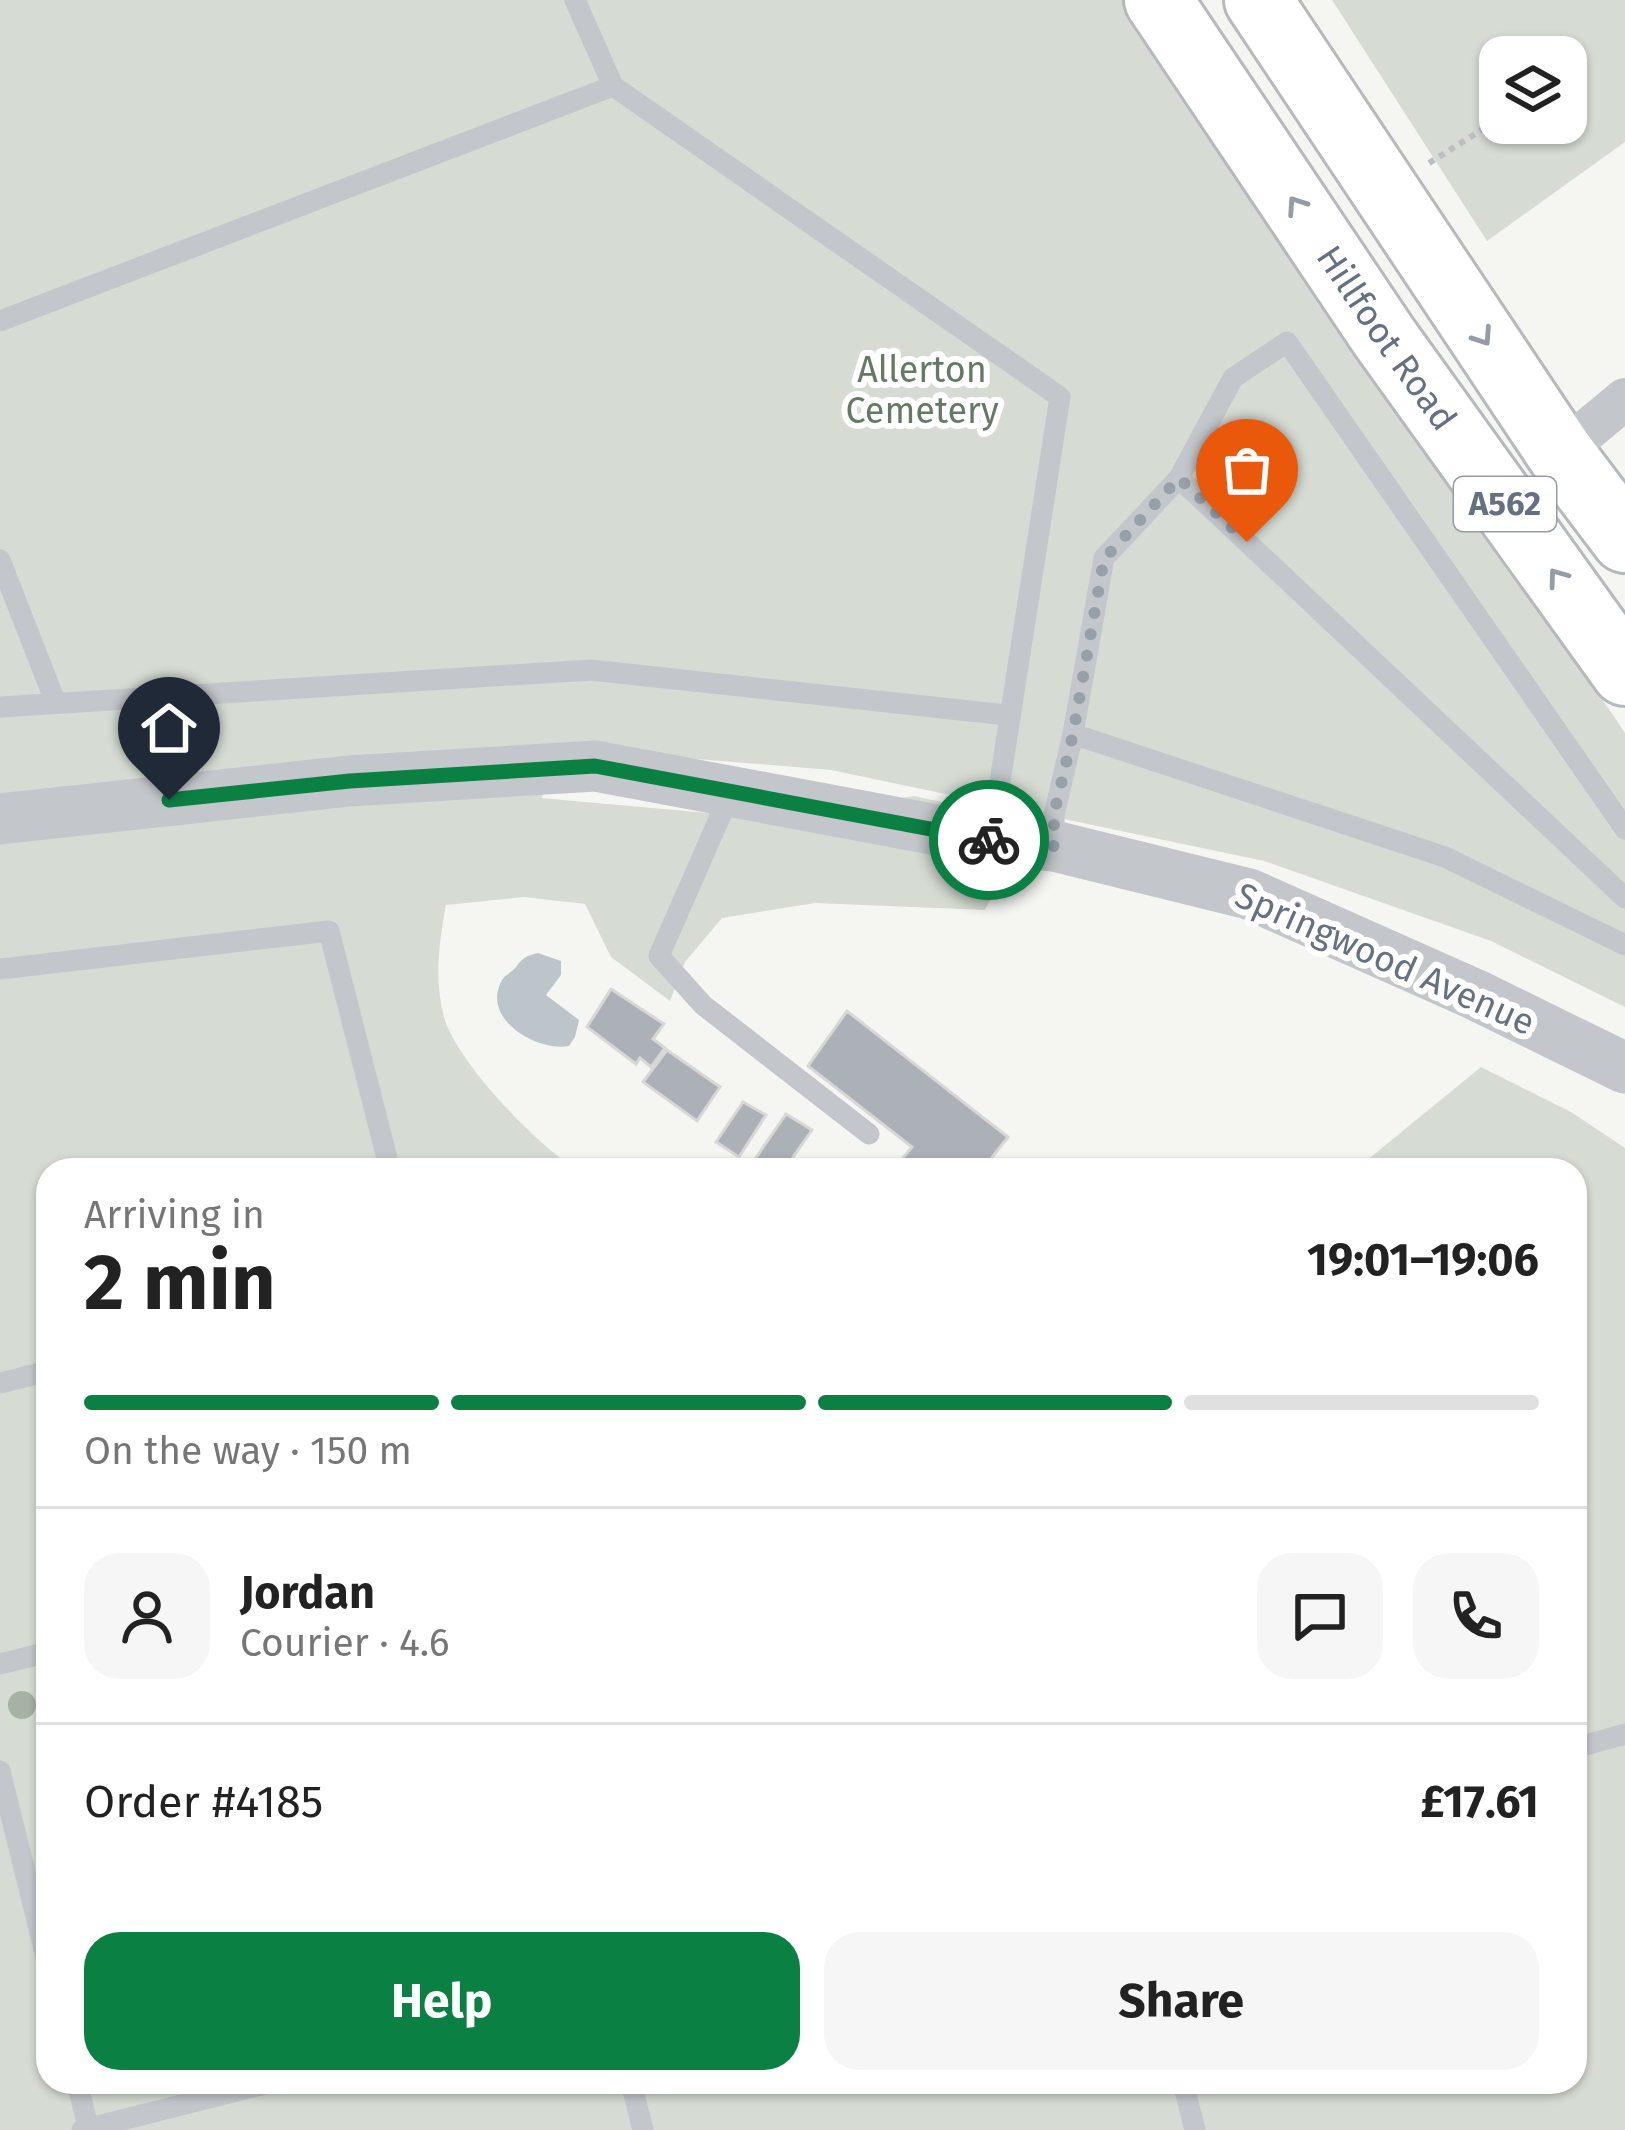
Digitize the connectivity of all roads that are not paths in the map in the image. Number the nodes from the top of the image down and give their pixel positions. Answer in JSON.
{"nodes":[{"id":1,"x":575,"y":0,"type":"edge"},
{"id":2,"x":1158,"y":0,"type":"edge"},
{"id":3,"x":1258,"y":0,"type":"edge"},
{"id":4,"x":613,"y":86,"type":"junction"},
{"id":5,"x":0,"y":321,"type":"edge"},
{"id":6,"x":1625,"y":399,"type":"edge"},
{"id":7,"x":1560,"y":453,"type":"junction"},
{"id":8,"x":1179,"y":478,"type":"junction"},
{"id":9,"x":1625,"y":538,"type":"edge"},
{"id":10,"x":0,"y":560,"type":"edge"},
{"id":11,"x":1625,"y":672,"type":"edge"},
{"id":12,"x":55,"y":701,"type":"junction"},
{"id":13,"x":0,"y":707,"type":"edge"},
{"id":14,"x":1007,"y":716,"type":"junction"},
{"id":15,"x":1073,"y":734,"type":"junction"},
{"id":16,"x":730,"y":793,"type":"junction"},
{"id":17,"x":0,"y":819,"type":"edge"},
{"id":18,"x":1625,"y":829,"type":"edge"},
{"id":19,"x":990,"y":840,"type":"junction"},
{"id":20,"x":1054,"y":846,"type":"junction"},
{"id":21,"x":1625,"y":898,"type":"edge"},
{"id":22,"x":1625,"y":945,"type":"edge"},
{"id":23,"x":0,"y":969,"type":"edge"},
{"id":24,"x":1625,"y":1068,"type":"edge"},
{"id":25,"x":869,"y":1134,"type":"dead end"},
{"id":26,"x":387,"y":1158,"type":"edge"},
{"id":27,"x":36,"y":1374,"type":"edge"},
{"id":28,"x":0,"y":1383,"type":"edge"},
{"id":29,"x":36,"y":1655,"type":"edge"},
{"id":30,"x":0,"y":1664,"type":"edge"},
{"id":31,"x":1625,"y":1734,"type":"edge"},
{"id":32,"x":1587,"y":1745,"type":"edge"},
{"id":33,"x":0,"y":1772,"type":"edge"},
{"id":34,"x":36,"y":1917,"type":"edge"},
{"id":35,"x":79,"y":2094,"type":"edge"},
{"id":36,"x":226,"y":2094,"type":"edge"},
{"id":37,"x":634,"y":2094,"type":"edge"},
{"id":38,"x":1186,"y":2094,"type":"edge"},
{"id":39,"x":86,"y":2130,"type":"edge"},
{"id":40,"x":643,"y":2130,"type":"edge"},
{"id":41,"x":1195,"y":2130,"type":"edge"}],
"edges":[{"from":1,"to":4,"type":"lane"},
{"from":11,"to":2,"type":"highway","name":"Hillfoot Road","number":"A562","one_way":true},
{"from":3,"to":7,"type":"highway","number":"A562","one_way":true},
{"from":4,"to":5,"type":"lane"},
{"from":4,"to":14,"type":"lane"},
{"from":6,"to":7,"type":"street"},
{"from":7,"to":9,"type":"highway","number":"A562"},
{"from":8,"to":15,"type":"lane"},
{"from":8,"to":18,"type":"lane"},
{"from":8,"to":21,"type":"lane"},
{"from":10,"to":12,"type":"lane"},
{"from":12,"to":13,"type":"lane"},
{"from":12,"to":14,"type":"lane"},
{"from":14,"to":19,"type":"lane"},
{"from":15,"to":20,"type":"lane"},
{"from":15,"to":22,"type":"lane"},
{"from":16,"to":17,"type":"street","name":"Springwood Avenue"},
{"from":16,"to":19,"type":"street","name":"Springwood Avenue"},
{"from":16,"to":25,"type":"lane"},
{"from":19,"to":20,"type":"street","name":"Springwood Avenue"},
{"from":20,"to":24,"type":"street","name":"Springwood Avenue"},
{"from":23,"to":26,"type":"lane"},
{"from":27,"to":28,"type":"lane"},
{"from":29,"to":30,"type":"lane"},
{"from":31,"to":32,"type":"lane"},
{"from":33,"to":34,"type":"lane"},
{"from":35,"to":39,"type":"lane"},
{"from":36,"to":39,"type":"lane"},
{"from":37,"to":40,"type":"lane"},
{"from":38,"to":41,"type":"lane"}]}
